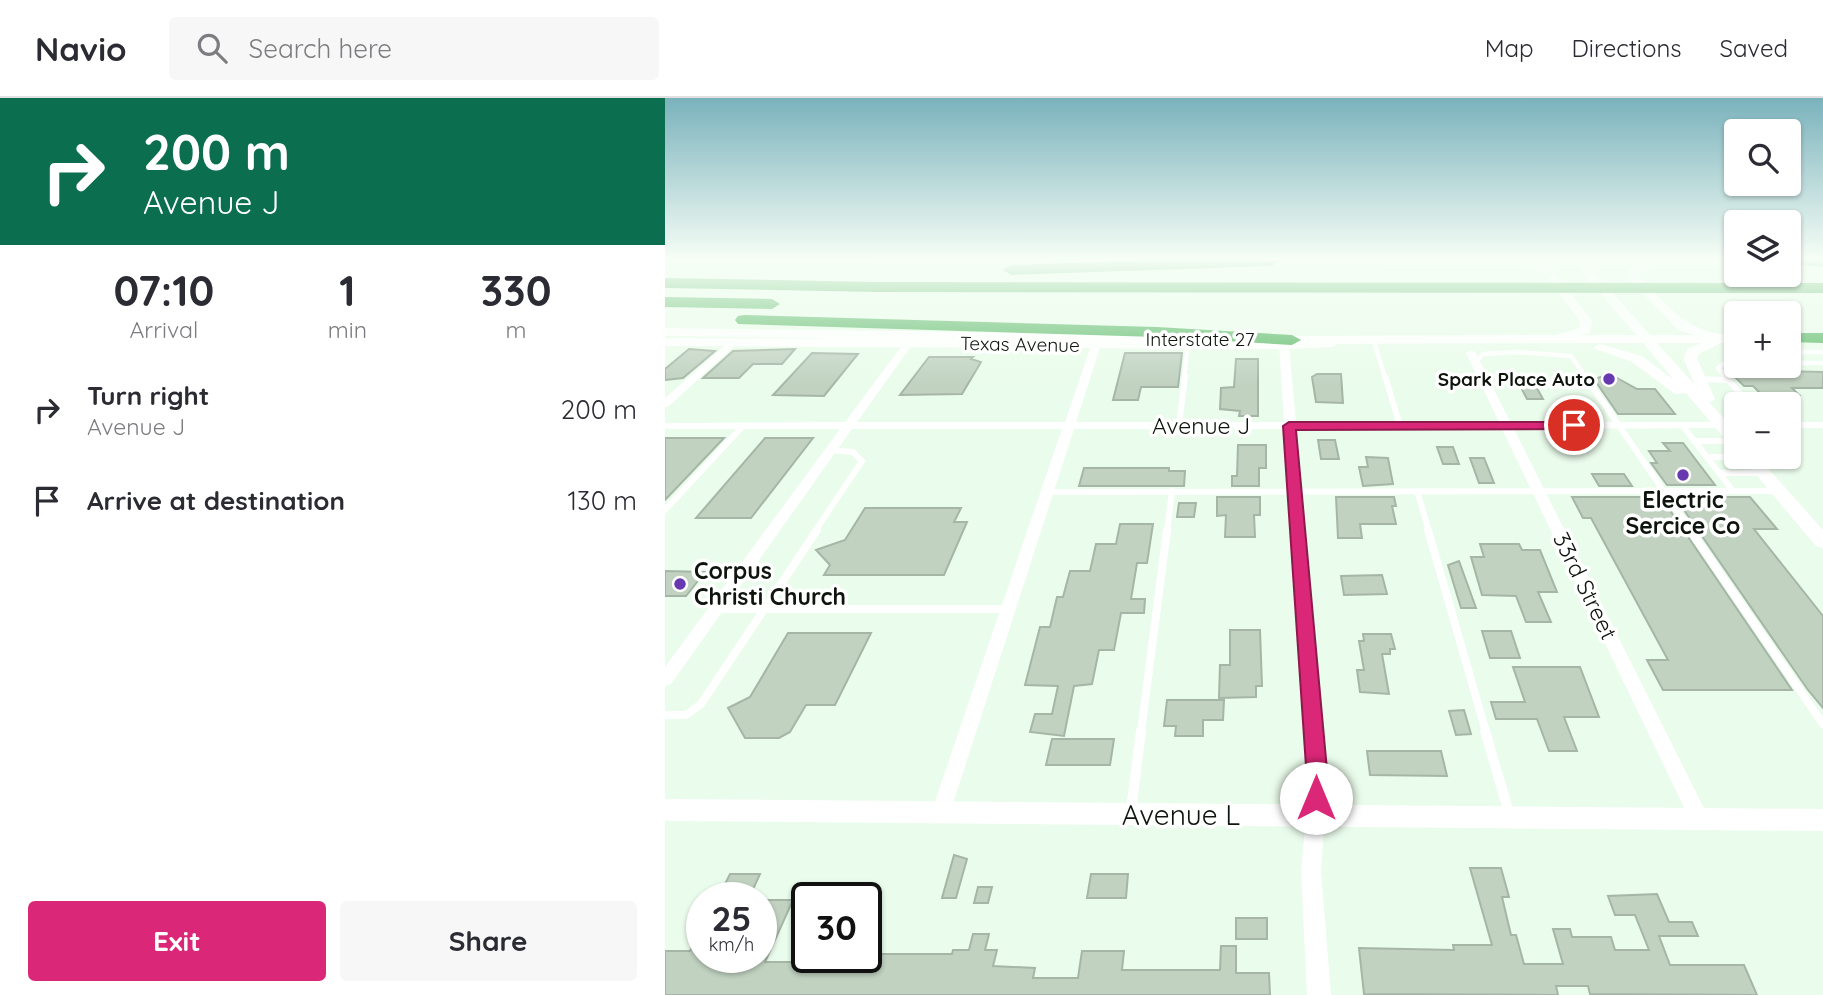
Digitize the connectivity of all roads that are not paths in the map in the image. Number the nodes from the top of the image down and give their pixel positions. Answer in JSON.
{"nodes":[{"id":1,"x":1571,"y":301,"type":"edge"},
{"id":2,"x":1614,"y":301,"type":"edge"},
{"id":3,"x":1657,"y":301,"type":"edge"},
{"id":4,"x":665,"y":302,"type":"edge"},
{"id":5,"x":817,"y":304,"type":"dead end"},
{"id":6,"x":1823,"y":304,"type":"edge"},
{"id":7,"x":976,"y":305,"type":"dead end"},
{"id":8,"x":665,"y":317,"type":"edge"},
{"id":9,"x":665,"y":333,"type":"edge"},
{"id":10,"x":1724,"y":337,"type":"edge"},
{"id":11,"x":1823,"y":338,"type":"edge"},
{"id":12,"x":1724,"y":339,"type":"edge"},
{"id":13,"x":914,"y":340,"type":"junction"},
{"id":14,"x":1649,"y":340,"type":"junction"},
{"id":15,"x":1374,"y":341,"type":"junction"},
{"id":16,"x":1521,"y":341,"type":"junction"},
{"id":17,"x":1801,"y":341,"type":"edge"},
{"id":18,"x":665,"y":342,"type":"edge"},
{"id":19,"x":734,"y":342,"type":"junction"},
{"id":20,"x":1724,"y":342,"type":"edge"},
{"id":21,"x":1288,"y":343,"type":"junction"},
{"id":22,"x":1096,"y":345,"type":"junction"},
{"id":23,"x":1188,"y":345,"type":"junction"},
{"id":24,"x":1801,"y":346,"type":"edge"},
{"id":25,"x":1823,"y":352,"type":"edge"},
{"id":26,"x":1473,"y":357,"type":"joint"},
{"id":27,"x":1724,"y":363,"type":"edge"},
{"id":28,"x":1801,"y":363,"type":"edge"},
{"id":29,"x":1823,"y":363,"type":"edge"},
{"id":30,"x":1724,"y":377,"type":"edge"},
{"id":31,"x":1698,"y":379,"type":"junction"},
{"id":32,"x":1726,"y":380,"type":"joint"},
{"id":33,"x":1738,"y":392,"type":"edge"},
{"id":34,"x":665,"y":404,"type":"edge"},
{"id":35,"x":1724,"y":420,"type":"edge"},
{"id":36,"x":1724,"y":424,"type":"edge"},
{"id":37,"x":1620,"y":425,"type":"junction"},
{"id":38,"x":1682,"y":425,"type":"junction"},
{"id":39,"x":1801,"y":425,"type":"edge"},
{"id":40,"x":1823,"y":425,"type":"edge"},
{"id":41,"x":665,"y":426,"type":"edge"},
{"id":42,"x":743,"y":426,"type":"junction"},
{"id":43,"x":847,"y":426,"type":"junction"},
{"id":44,"x":1069,"y":426,"type":"junction"},
{"id":45,"x":1179,"y":426,"type":"junction"},
{"id":46,"x":1289,"y":426,"type":"junction"},
{"id":47,"x":1400,"y":426,"type":"junction"},
{"id":48,"x":1507,"y":426,"type":"junction"},
{"id":49,"x":1724,"y":426,"type":"edge"},
{"id":50,"x":1724,"y":432,"type":"edge"},
{"id":51,"x":1724,"y":434,"type":"edge"},
{"id":52,"x":1694,"y":440,"type":"junction"},
{"id":53,"x":829,"y":450,"type":"junction"},
{"id":54,"x":1707,"y":457,"type":"junction"},
{"id":55,"x":1724,"y":457,"type":"edge"},
{"id":56,"x":1760,"y":469,"type":"edge"},
{"id":57,"x":1719,"y":473,"type":"junction"},
{"id":58,"x":1763,"y":473,"type":"junction"},
{"id":59,"x":1294,"y":490,"type":"junction"},
{"id":60,"x":1172,"y":491,"type":"junction"},
{"id":61,"x":1417,"y":491,"type":"junction"},
{"id":62,"x":1733,"y":491,"type":"junction"},
{"id":63,"x":1779,"y":491,"type":"junction"},
{"id":64,"x":1047,"y":492,"type":"junction"},
{"id":65,"x":1539,"y":492,"type":"junction"},
{"id":66,"x":1665,"y":492,"type":"junction"},
{"id":67,"x":665,"y":510,"type":"edge"},
{"id":68,"x":1823,"y":541,"type":"edge"},
{"id":69,"x":716,"y":609,"type":"junction"},
{"id":70,"x":764,"y":609,"type":"junction"},
{"id":71,"x":1009,"y":609,"type":"junction"},
{"id":72,"x":665,"y":680,"type":"edge"},
{"id":73,"x":665,"y":715,"type":"edge"},
{"id":74,"x":1823,"y":724,"type":"edge"},
{"id":75,"x":665,"y":810,"type":"edge"},
{"id":76,"x":941,"y":813,"type":"junction"},
{"id":77,"x":1131,"y":814,"type":"junction"},
{"id":78,"x":1314,"y":816,"type":"junction"},
{"id":79,"x":1511,"y":817,"type":"junction"},
{"id":80,"x":1699,"y":818,"type":"junction"},
{"id":81,"x":1823,"y":820,"type":"edge"},
{"id":82,"x":1319,"y":995,"type":"edge"}],
"edges":[{"from":1,"to":16,"type":"main road"},
{"from":2,"to":14,"type":"main road"},
{"from":3,"to":10,"type":"main road"},
{"from":4,"to":5,"type":"highway"},
{"from":6,"to":7,"type":"highway"},
{"from":8,"to":21,"type":"highway"},
{"from":9,"to":13,"type":"main road","name":"Interstate 27"},
{"from":11,"to":17,"type":"highway"},
{"from":12,"to":14,"type":"main road","name":"Interstate 27"},
{"from":13,"to":19,"type":"street","name":"Texas Avenue"},
{"from":13,"to":21,"type":"main road","name":"Interstate 27"},
{"from":13,"to":22,"type":"street","name":"Texas Avenue"},
{"from":13,"to":43,"type":"street"},
{"from":14,"to":16,"type":"main road","name":"Interstate 27"},
{"from":14,"to":36,"type":"main road"},
{"from":15,"to":16,"type":"main road","name":"Interstate 27"},
{"from":15,"to":21,"type":"main road","name":"Interstate 27"},
{"from":15,"to":47,"type":"lane"},
{"from":16,"to":49,"type":"main road"},
{"from":18,"to":19,"type":"street","name":"Texas Avenue"},
{"from":19,"to":34,"type":"street"},
{"from":20,"to":31,"type":"main road"},
{"from":21,"to":23,"type":"street","name":"Texas Avenue"},
{"from":21,"to":46,"type":"street"},
{"from":22,"to":23,"type":"street","name":"Texas Avenue"},
{"from":22,"to":44,"type":"street"},
{"from":23,"to":45,"type":"lane"},
{"from":24,"to":25,"type":"lane"},
{"from":26,"to":37,"type":"lane"},
{"from":26,"to":48,"type":"street","name":"33rd Street"},
{"from":27,"to":30,"type":"lane"},
{"from":28,"to":29,"type":"lane"},
{"from":31,"to":32,"type":"lane"},
{"from":31,"to":35,"type":"main road"},
{"from":32,"to":33,"type":"lane"},
{"from":37,"to":38,"type":"street","name":"Avenue J"},
{"from":37,"to":48,"type":"street","name":"Avenue J"},
{"from":37,"to":66,"type":"lane"},
{"from":38,"to":50,"type":"street","name":"Avenue J"},
{"from":38,"to":52,"type":"lane"},
{"from":39,"to":40,"type":"street"},
{"from":41,"to":42,"type":"street","name":"Avenue J"},
{"from":42,"to":43,"type":"street","name":"Avenue J"},
{"from":42,"to":67,"type":"lane"},
{"from":43,"to":44,"type":"street","name":"Avenue J"},
{"from":43,"to":53,"type":"street"},
{"from":44,"to":45,"type":"street","name":"Avenue J"},
{"from":44,"to":64,"type":"street"},
{"from":45,"to":46,"type":"street","name":"Avenue J"},
{"from":46,"to":47,"type":"street","name":"Avenue J"},
{"from":46,"to":59,"type":"street"},
{"from":47,"to":48,"type":"street","name":"Avenue J"},
{"from":48,"to":65,"type":"street","name":"33rd Street"},
{"from":51,"to":52,"type":"lane"},
{"from":52,"to":54,"type":"lane"},
{"from":53,"to":69,"type":"street"},
{"from":53,"to":70,"type":"lane"},
{"from":54,"to":55,"type":"lane"},
{"from":54,"to":57,"type":"lane"},
{"from":56,"to":58,"type":"main road"},
{"from":57,"to":58,"type":"lane"},
{"from":57,"to":62,"type":"lane"},
{"from":58,"to":63,"type":"main road"},
{"from":59,"to":60,"type":"lane"},
{"from":59,"to":61,"type":"lane"},
{"from":59,"to":78,"type":"street"},
{"from":60,"to":64,"type":"lane"},
{"from":60,"to":77,"type":"lane"},
{"from":61,"to":65,"type":"lane"},
{"from":61,"to":79,"type":"lane"},
{"from":62,"to":63,"type":"lane"},
{"from":62,"to":66,"type":"lane"},
{"from":63,"to":68,"type":"main road"},
{"from":64,"to":71,"type":"street"},
{"from":65,"to":66,"type":"lane"},
{"from":65,"to":80,"type":"street","name":"33rd Street"},
{"from":66,"to":74,"type":"lane"},
{"from":69,"to":70,"type":"lane"},
{"from":69,"to":72,"type":"street"},
{"from":70,"to":71,"type":"lane"},
{"from":70,"to":73,"type":"lane"},
{"from":71,"to":76,"type":"street"},
{"from":75,"to":76,"type":"street","name":"Avenue L"},
{"from":76,"to":77,"type":"street","name":"Avenue L"},
{"from":77,"to":78,"type":"street","name":"Avenue L"},
{"from":78,"to":79,"type":"street","name":"Avenue L"},
{"from":78,"to":82,"type":"street"},
{"from":79,"to":80,"type":"street","name":"Avenue L"},
{"from":80,"to":81,"type":"street","name":"Avenue L"}]}
